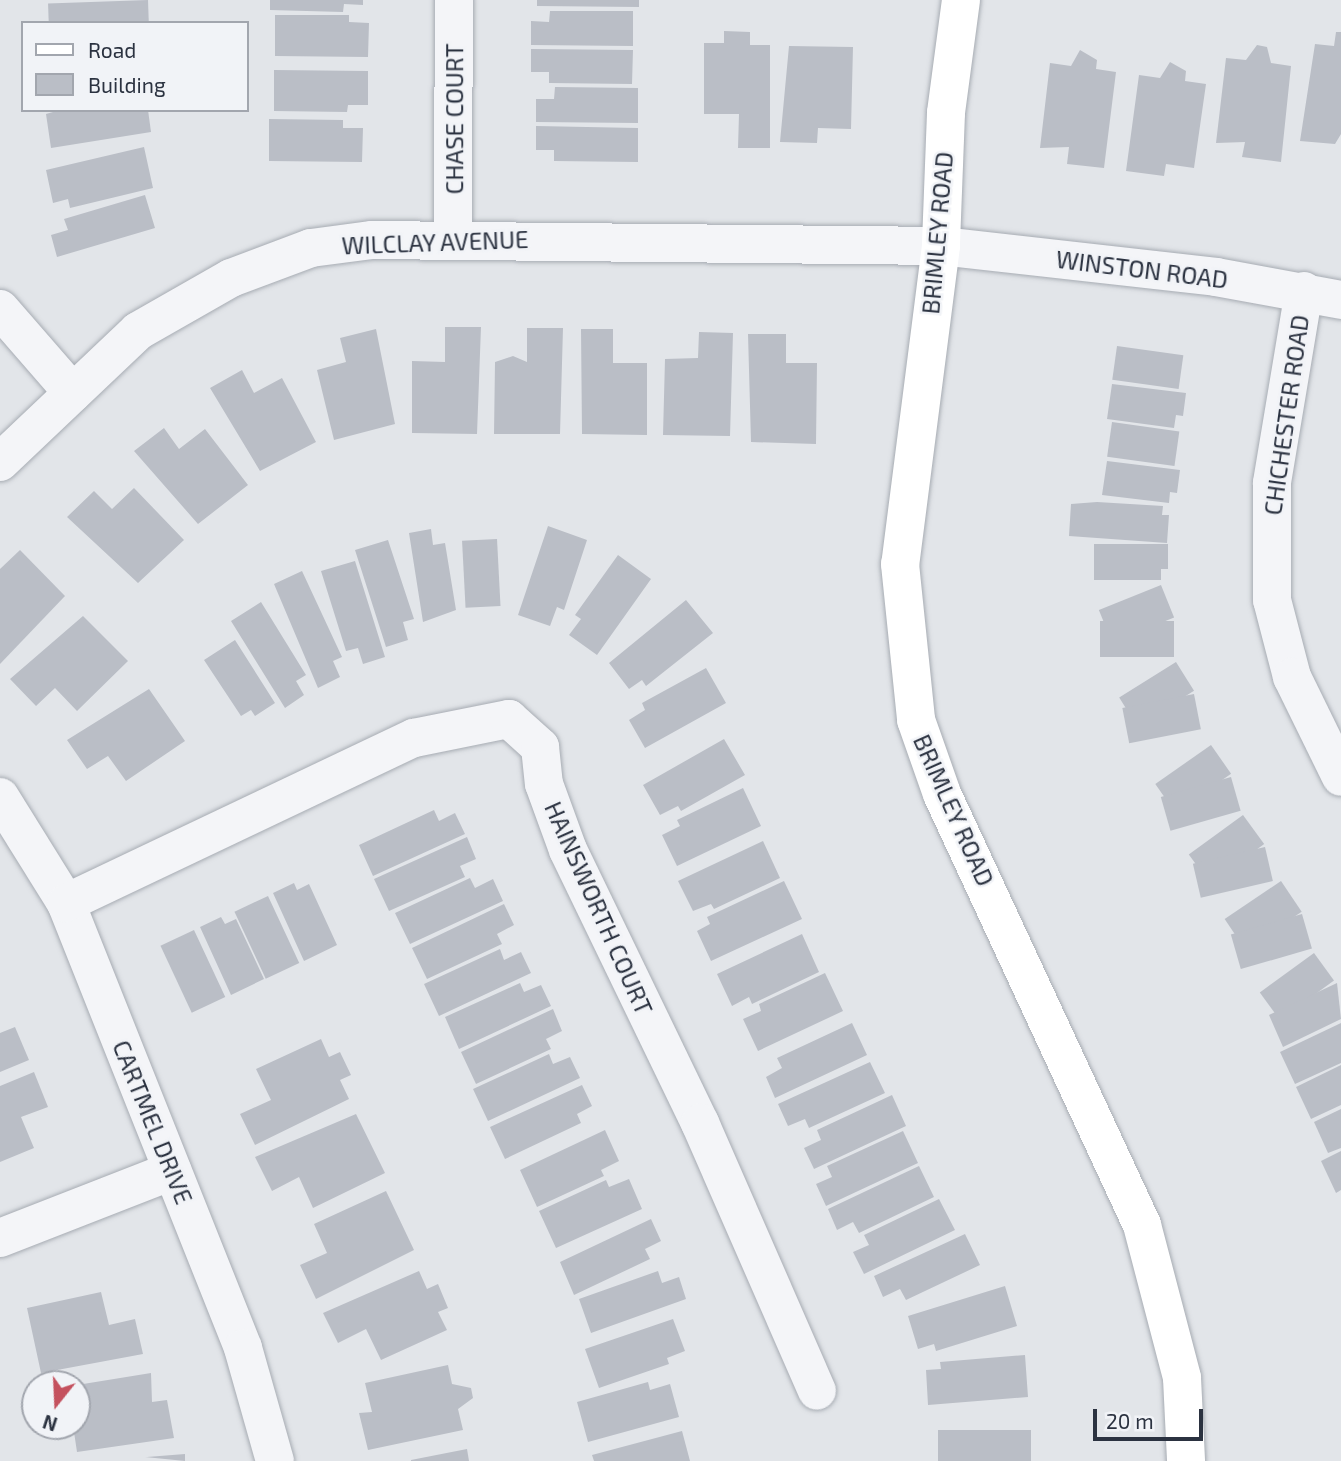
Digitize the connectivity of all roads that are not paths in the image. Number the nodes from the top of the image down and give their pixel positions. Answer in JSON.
{"nodes":[{"id":1,"x":454,"y":0,"type":"edge"},
{"id":2,"x":961,"y":0,"type":"edge"},
{"id":3,"x":453,"y":239,"type":"junction"},
{"id":4,"x":941,"y":246,"type":"junction"},
{"id":5,"x":1304,"y":291,"type":"junction"},
{"id":6,"x":1341,"y":300,"type":"edge"},
{"id":7,"x":0,"y":309,"type":"edge"},
{"id":8,"x":73,"y":393,"type":"junction"},
{"id":9,"x":0,"y":462,"type":"edge"},
{"id":10,"x":1341,"y":777,"type":"edge"},
{"id":11,"x":0,"y":797,"type":"edge"},
{"id":12,"x":66,"y":903,"type":"junction"},
{"id":13,"x":172,"y":1171,"type":"junction"},
{"id":14,"x":0,"y":1238,"type":"edge"},
{"id":15,"x":817,"y":1391,"type":"dead end"},
{"id":16,"x":275,"y":1461,"type":"edge"},
{"id":17,"x":1186,"y":1461,"type":"edge"}],
"edges":[{"from":1,"to":3,"type":"street","name":"CHASE COURT"},
{"from":2,"to":4,"type":"main road","name":"BRIMLEY ROAD"},
{"from":3,"to":4,"type":"street","name":"WILCLAY AVENUE"},
{"from":3,"to":8,"type":"street","name":"WILCLAY AVENUE"},
{"from":4,"to":5,"type":"street","name":"WINSTON ROAD"},
{"from":4,"to":17,"type":"main road","name":"BRIMLEY ROAD"},
{"from":5,"to":6,"type":"street","name":"WINSTON ROAD"},
{"from":5,"to":10,"type":"street","name":"CHICHESTER ROAD"},
{"from":7,"to":8,"type":"street"},
{"from":8,"to":9,"type":"street","name":"WILCLAY AVENUE"},
{"from":11,"to":12,"type":"street","name":"CARTMEL DRIVE"},
{"from":12,"to":13,"type":"street","name":"CARTMEL DRIVE"},
{"from":12,"to":15,"type":"street","name":"HAINSWORTH COURT"},
{"from":13,"to":14,"type":"street"},
{"from":13,"to":16,"type":"street","name":"CARTMEL DRIVE"}]}
